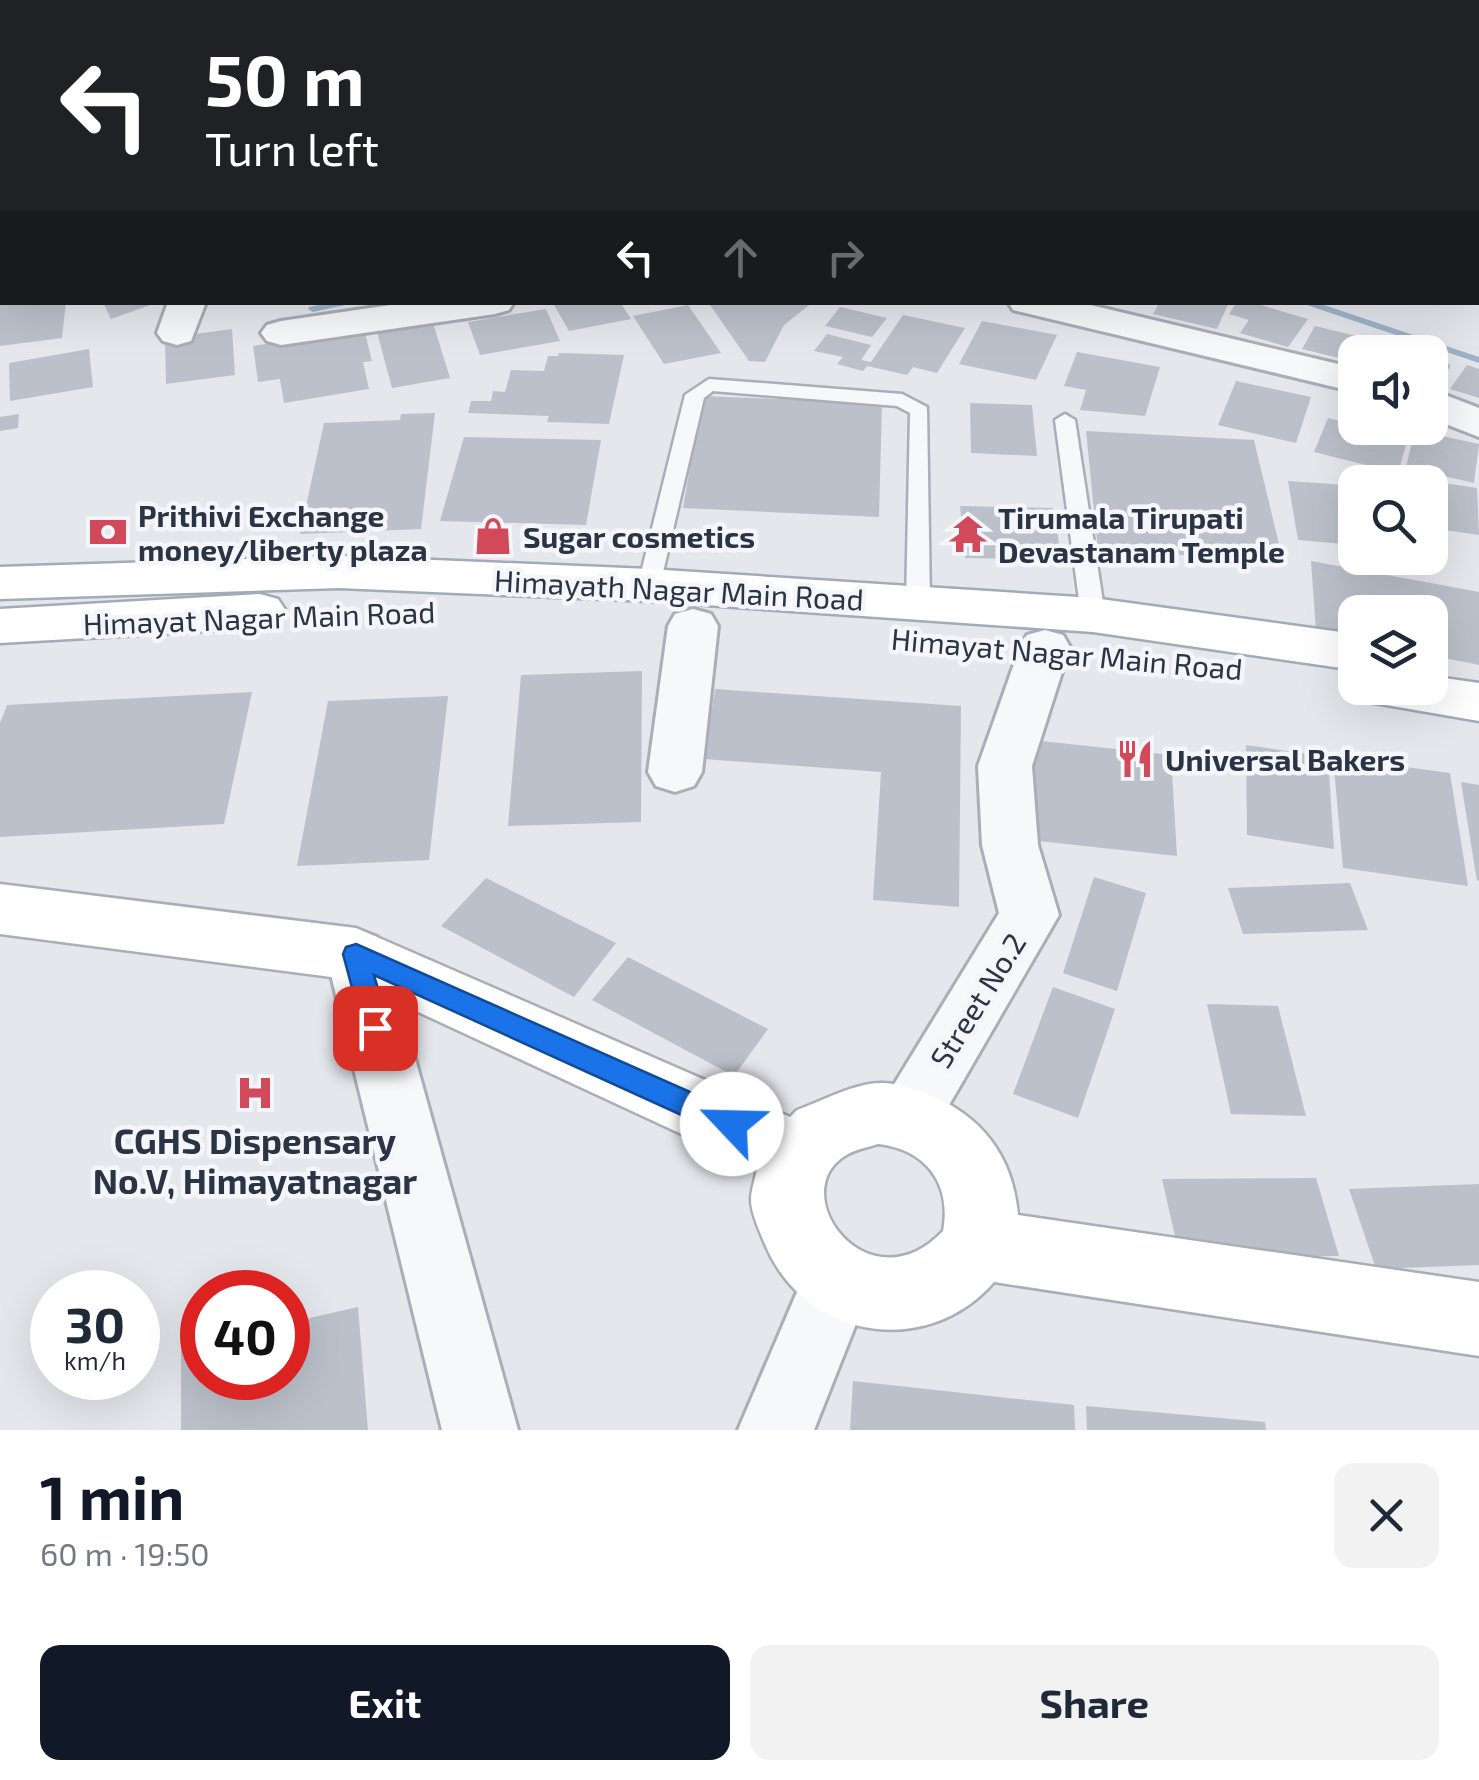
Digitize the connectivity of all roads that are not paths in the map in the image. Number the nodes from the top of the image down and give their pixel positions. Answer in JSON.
{"nodes":[{"id":1,"x":473,"y":305,"type":"edge"},
{"id":2,"x":1041,"y":305,"type":"edge"},
{"id":3,"x":281,"y":333,"type":"dead end"},
{"id":4,"x":1338,"y":376,"type":"edge"},
{"id":5,"x":1448,"y":410,"type":"edge"},
{"id":6,"x":1065,"y":420,"type":"dead end"},
{"id":7,"x":1479,"y":424,"type":"edge"},
{"id":8,"x":0,"y":583,"type":"edge"},
{"id":9,"x":649,"y":585,"type":"junction"},
{"id":10,"x":918,"y":603,"type":"junction"},
{"id":11,"x":1093,"y":615,"type":"junction"},
{"id":12,"x":0,"y":626,"type":"edge"},
{"id":13,"x":692,"y":626,"type":"junction"},
{"id":14,"x":1045,"y":647,"type":"junction"},
{"id":15,"x":1338,"y":650,"type":"edge"},
{"id":16,"x":1448,"y":667,"type":"edge"},
{"id":17,"x":1479,"y":673,"type":"edge"},
{"id":18,"x":1338,"y":680,"type":"edge"},
{"id":19,"x":1448,"y":698,"type":"edge"},
{"id":20,"x":1479,"y":702,"type":"edge"},
{"id":21,"x":675,"y":772,"type":"dead end"},
{"id":22,"x":0,"y":910,"type":"edge"},
{"id":23,"x":356,"y":954,"type":"junction"},
{"id":24,"x":907,"y":1117,"type":"junction"},
{"id":25,"x":800,"y":1155,"type":"junction"},
{"id":26,"x":974,"y":1244,"type":"junction"},
{"id":27,"x":838,"y":1281,"type":"junction"},
{"id":28,"x":1479,"y":1318,"type":"edge"},
{"id":29,"x":480,"y":1430,"type":"edge"},
{"id":30,"x":776,"y":1430,"type":"edge"}],
"edges":[{"from":1,"to":3,"type":"street"},
{"from":2,"to":4,"type":"street"},
{"from":5,"to":7,"type":"street"},
{"from":6,"to":11,"type":"lane"},
{"from":8,"to":9,"type":"main road","name":"Himayath Nagar Main Road"},
{"from":9,"to":10,"type":"main road","name":"Himayath Nagar Main Road"},
{"from":9,"to":10,"type":"lane"},
{"from":10,"to":11,"type":"main road","name":"Himayath Nagar Main Road"},
{"from":11,"to":15,"type":"main road","name":"Himayath Nagar Main Road"},
{"from":12,"to":13,"type":"main road","name":"Himayat Nagar Main Road"},
{"from":13,"to":14,"type":"main road","name":"Himayat Nagar Main Road"},
{"from":13,"to":21,"type":"street"},
{"from":14,"to":18,"type":"main road","name":"Himayat Nagar Main Road"},
{"from":14,"to":24,"type":"street","name":"Street No.2"},
{"from":16,"to":17,"type":"main road"},
{"from":19,"to":20,"type":"main road"},
{"from":22,"to":23,"type":"main road"},
{"from":23,"to":25,"type":"main road"},
{"from":23,"to":29,"type":"street"},
{"from":24,"to":25,"type":"main road"},
{"from":24,"to":26,"type":"main road"},
{"from":25,"to":27,"type":"main road"},
{"from":26,"to":27,"type":"main road"},
{"from":26,"to":28,"type":"main road"},
{"from":27,"to":30,"type":"street"}]}
